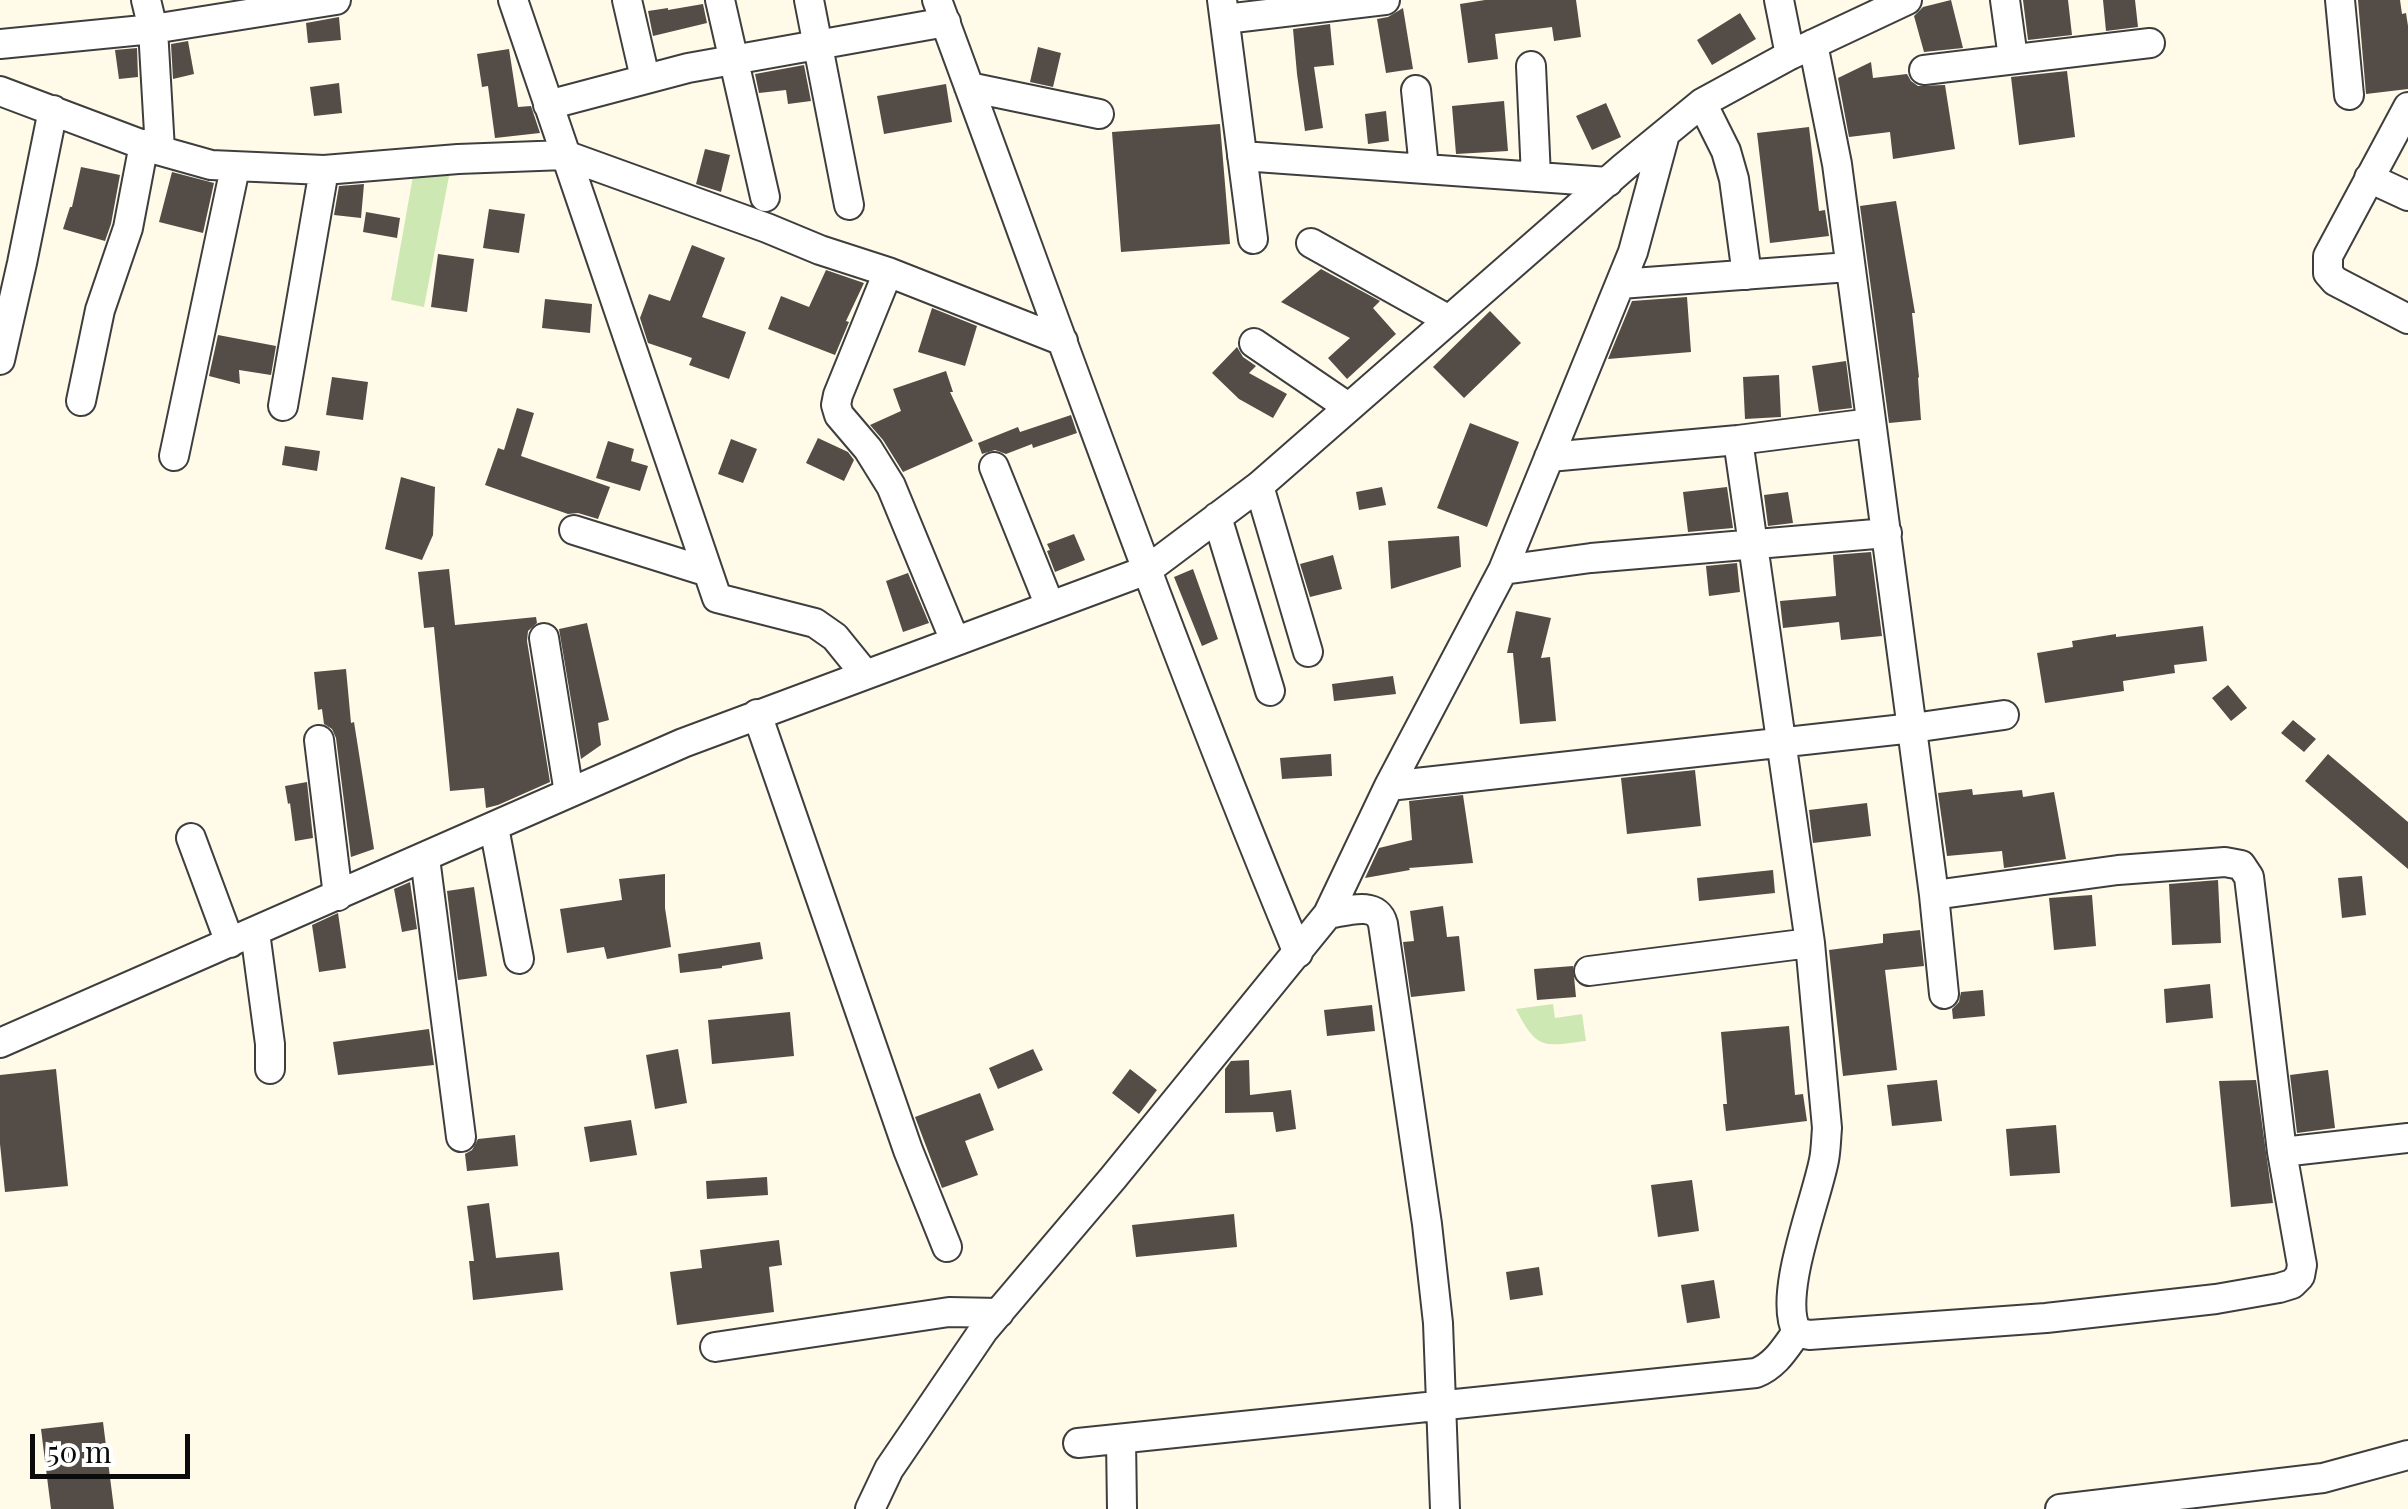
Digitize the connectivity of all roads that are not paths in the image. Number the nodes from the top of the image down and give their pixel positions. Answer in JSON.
{"nodes":[{"id":1,"x":146,"y":0,"type":"edge"},
{"id":2,"x":336,"y":0,"type":"edge"},
{"id":3,"x":512,"y":0,"type":"edge"},
{"id":4,"x":627,"y":0,"type":"edge"},
{"id":5,"x":720,"y":0,"type":"edge"},
{"id":6,"x":809,"y":0,"type":"edge"},
{"id":7,"x":1385,"y":0,"type":"edge"},
{"id":8,"x":1778,"y":0,"type":"edge"},
{"id":9,"x":1907,"y":0,"type":"edge"},
{"id":10,"x":2005,"y":0,"type":"edge"},
{"id":11,"x":2340,"y":0,"type":"edge"},
{"id":12,"x":1223,"y":10,"type":"edge"},
{"id":13,"x":942,"y":11,"type":"edge"},
{"id":14,"x":153,"y":30,"type":"junction"},
{"id":15,"x":2150,"y":43,"type":"dead end"},
{"id":16,"x":0,"y":44,"type":"edge"},
{"id":17,"x":819,"y":46,"type":"junction"},
{"id":18,"x":1802,"y":49,"type":"junction"},
{"id":19,"x":2013,"y":58,"type":"junction"},
{"id":20,"x":734,"y":59,"type":"junction"},
{"id":21,"x":1531,"y":66,"type":"dead end"},
{"id":22,"x":1924,"y":70,"type":"dead end"},
{"id":23,"x":645,"y":78,"type":"junction"},
{"id":24,"x":969,"y":87,"type":"junction"},
{"id":25,"x":1416,"y":90,"type":"dead end"},
{"id":26,"x":0,"y":91,"type":"edge"},
{"id":27,"x":2349,"y":95,"type":"dead end"},
{"id":28,"x":1702,"y":104,"type":"junction"},
{"id":29,"x":548,"y":105,"type":"junction"},
{"id":30,"x":2408,"y":107,"type":"edge"},
{"id":31,"x":53,"y":110,"type":"junction"},
{"id":32,"x":1099,"y":114,"type":"dead end"},
{"id":33,"x":1664,"y":134,"type":"junction"},
{"id":34,"x":152,"y":147,"type":"junction"},
{"id":35,"x":565,"y":155,"type":"junction"},
{"id":36,"x":1242,"y":156,"type":"junction"},
{"id":37,"x":235,"y":168,"type":"junction"},
{"id":38,"x":1424,"y":168,"type":"junction"},
{"id":39,"x":324,"y":170,"type":"junction"},
{"id":40,"x":1536,"y":177,"type":"junction"},
{"id":41,"x":2370,"y":178,"type":"junction"},
{"id":42,"x":1608,"y":182,"type":"junction"},
{"id":43,"x":2408,"y":196,"type":"edge"},
{"id":44,"x":766,"y":197,"type":"dead end"},
{"id":45,"x":849,"y":205,"type":"dead end"},
{"id":46,"x":1253,"y":239,"type":"dead end"},
{"id":47,"x":1311,"y":243,"type":"dead end"},
{"id":48,"x":1849,"y":267,"type":"junction"},
{"id":49,"x":888,"y":272,"type":"junction"},
{"id":50,"x":1746,"y":275,"type":"junction"},
{"id":51,"x":1620,"y":284,"type":"junction"},
{"id":52,"x":2407,"y":318,"type":"edge"},
{"id":53,"x":1450,"y":320,"type":"junction"},
{"id":54,"x":1063,"y":340,"type":"junction"},
{"id":55,"x":1254,"y":343,"type":"dead end"},
{"id":56,"x":0,"y":360,"type":"edge"},
{"id":57,"x":80,"y":401,"type":"dead end"},
{"id":58,"x":283,"y":406,"type":"dead end"},
{"id":59,"x":1348,"y":407,"type":"junction"},
{"id":60,"x":1871,"y":422,"type":"junction"},
{"id":61,"x":1738,"y":440,"type":"junction"},
{"id":62,"x":174,"y":456,"type":"dead end"},
{"id":63,"x":1549,"y":457,"type":"junction"},
{"id":64,"x":994,"y":467,"type":"dead end"},
{"id":65,"x":1259,"y":486,"type":"junction"},
{"id":66,"x":1218,"y":517,"type":"junction"},
{"id":67,"x":574,"y":530,"type":"dead end"},
{"id":68,"x":1887,"y":533,"type":"junction"},
{"id":69,"x":1754,"y":544,"type":"junction"},
{"id":70,"x":1147,"y":570,"type":"junction"},
{"id":71,"x":1503,"y":570,"type":"junction"},
{"id":72,"x":708,"y":572,"type":"junction"},
{"id":73,"x":1050,"y":606,"type":"junction"},
{"id":74,"x":544,"y":638,"type":"dead end"},
{"id":75,"x":954,"y":641,"type":"junction"},
{"id":76,"x":1308,"y":652,"type":"dead end"},
{"id":77,"x":865,"y":674,"type":"junction"},
{"id":78,"x":1270,"y":691,"type":"dead end"},
{"id":79,"x":756,"y":714,"type":"junction"},
{"id":80,"x":2004,"y":715,"type":"dead end"},
{"id":81,"x":1912,"y":728,"type":"junction"},
{"id":82,"x":319,"y":740,"type":"dead end"},
{"id":83,"x":1780,"y":743,"type":"junction"},
{"id":84,"x":1390,"y":786,"type":"junction"},
{"id":85,"x":570,"y":793,"type":"junction"},
{"id":86,"x":494,"y":827,"type":"junction"},
{"id":87,"x":191,"y":838,"type":"dead end"},
{"id":88,"x":424,"y":858,"type":"junction"},
{"id":89,"x":1934,"y":895,"type":"junction"},
{"id":90,"x":338,"y":896,"type":"junction"},
{"id":91,"x":1328,"y":914,"type":"junction"},
{"id":92,"x":242,"y":938,"type":"junction"},
{"id":93,"x":1810,"y":943,"type":"junction"},
{"id":94,"x":1298,"y":952,"type":"junction"},
{"id":95,"x":519,"y":959,"type":"dead end"},
{"id":96,"x":1590,"y":971,"type":"dead end"},
{"id":97,"x":1944,"y":994,"type":"dead end"},
{"id":98,"x":0,"y":1043,"type":"edge"},
{"id":99,"x":270,"y":1070,"type":"dead end"},
{"id":100,"x":461,"y":1138,"type":"dead end"},
{"id":101,"x":2408,"y":1138,"type":"edge"},
{"id":102,"x":2282,"y":1152,"type":"junction"},
{"id":103,"x":947,"y":1246,"type":"dead end"},
{"id":104,"x":999,"y":1313,"type":"junction"},
{"id":105,"x":1797,"y":1332,"type":"junction"},
{"id":106,"x":715,"y":1346,"type":"dead end"},
{"id":107,"x":1441,"y":1404,"type":"junction"},
{"id":108,"x":1121,"y":1439,"type":"junction"},
{"id":109,"x":1078,"y":1444,"type":"dead end"},
{"id":110,"x":2408,"y":1455,"type":"edge"},
{"id":111,"x":870,"y":1509,"type":"edge"},
{"id":112,"x":1122,"y":1509,"type":"edge"},
{"id":113,"x":1445,"y":1509,"type":"edge"},
{"id":114,"x":2060,"y":1509,"type":"edge"}],
"edges":[{"from":1,"to":14,"type":"street"},
{"from":2,"to":14,"type":"street"},
{"from":3,"to":29,"type":"street"},
{"from":4,"to":23,"type":"street"},
{"from":5,"to":20,"type":"street"},
{"from":6,"to":17,"type":"street"},
{"from":7,"to":12,"type":"street"},
{"from":8,"to":18,"type":"street"},
{"from":9,"to":18,"type":"street"},
{"from":10,"to":19,"type":"street"},
{"from":11,"to":27,"type":"street"},
{"from":12,"to":36,"type":"street"},
{"from":13,"to":17,"type":"street"},
{"from":13,"to":24,"type":"street"},
{"from":14,"to":16,"type":"street"},
{"from":14,"to":34,"type":"street"},
{"from":15,"to":19,"type":"street"},
{"from":17,"to":20,"type":"street"},
{"from":17,"to":45,"type":"street"},
{"from":18,"to":28,"type":"street"},
{"from":18,"to":48,"type":"street"},
{"from":19,"to":22,"type":"street"},
{"from":20,"to":23,"type":"street"},
{"from":20,"to":44,"type":"street"},
{"from":21,"to":40,"type":"street"},
{"from":23,"to":29,"type":"street"},
{"from":24,"to":32,"type":"street"},
{"from":24,"to":54,"type":"street"},
{"from":25,"to":38,"type":"street"},
{"from":26,"to":31,"type":"street"},
{"from":28,"to":33,"type":"street"},
{"from":28,"to":50,"type":"street"},
{"from":29,"to":35,"type":"street"},
{"from":30,"to":41,"type":"street"},
{"from":31,"to":34,"type":"street"},
{"from":31,"to":56,"type":"street"},
{"from":33,"to":42,"type":"street"},
{"from":33,"to":51,"type":"street"},
{"from":34,"to":37,"type":"street"},
{"from":34,"to":57,"type":"street"},
{"from":35,"to":39,"type":"street"},
{"from":35,"to":49,"type":"street"},
{"from":35,"to":72,"type":"street"},
{"from":36,"to":38,"type":"street"},
{"from":36,"to":46,"type":"street"},
{"from":37,"to":39,"type":"street"},
{"from":37,"to":62,"type":"street"},
{"from":38,"to":40,"type":"street"},
{"from":39,"to":58,"type":"street"},
{"from":40,"to":42,"type":"street"},
{"from":41,"to":43,"type":"street"},
{"from":41,"to":52,"type":"street"},
{"from":42,"to":53,"type":"street"},
{"from":47,"to":53,"type":"street"},
{"from":48,"to":50,"type":"street"},
{"from":48,"to":60,"type":"street"},
{"from":49,"to":54,"type":"street"},
{"from":49,"to":75,"type":"street"},
{"from":50,"to":51,"type":"street"},
{"from":51,"to":63,"type":"street"},
{"from":53,"to":59,"type":"street"},
{"from":54,"to":70,"type":"street"},
{"from":55,"to":59,"type":"street"},
{"from":59,"to":65,"type":"street"},
{"from":60,"to":61,"type":"street"},
{"from":60,"to":68,"type":"street"},
{"from":61,"to":63,"type":"street"},
{"from":61,"to":69,"type":"street"},
{"from":63,"to":71,"type":"street"},
{"from":64,"to":73,"type":"street"},
{"from":65,"to":66,"type":"street"},
{"from":65,"to":76,"type":"street"},
{"from":66,"to":70,"type":"street"},
{"from":66,"to":78,"type":"street"},
{"from":67,"to":72,"type":"street"},
{"from":68,"to":69,"type":"street"},
{"from":68,"to":81,"type":"street"},
{"from":69,"to":71,"type":"street"},
{"from":69,"to":83,"type":"street"},
{"from":70,"to":73,"type":"street"},
{"from":70,"to":94,"type":"street"},
{"from":71,"to":84,"type":"street"},
{"from":72,"to":77,"type":"street"},
{"from":73,"to":75,"type":"street"},
{"from":74,"to":85,"type":"street"},
{"from":75,"to":77,"type":"street"},
{"from":77,"to":79,"type":"street"},
{"from":79,"to":85,"type":"street"},
{"from":79,"to":103,"type":"street"},
{"from":80,"to":81,"type":"street"},
{"from":81,"to":83,"type":"street"},
{"from":81,"to":89,"type":"street"},
{"from":82,"to":90,"type":"street"},
{"from":83,"to":84,"type":"street"},
{"from":83,"to":93,"type":"street"},
{"from":84,"to":91,"type":"street"},
{"from":85,"to":86,"type":"street"},
{"from":86,"to":88,"type":"street"},
{"from":86,"to":95,"type":"street"},
{"from":87,"to":92,"type":"street"},
{"from":88,"to":90,"type":"street"},
{"from":88,"to":100,"type":"street"},
{"from":89,"to":97,"type":"street"},
{"from":89,"to":102,"type":"street"},
{"from":90,"to":92,"type":"street"},
{"from":91,"to":94,"type":"street"},
{"from":91,"to":107,"type":"street"},
{"from":92,"to":98,"type":"street"},
{"from":92,"to":99,"type":"street"},
{"from":93,"to":96,"type":"street"},
{"from":93,"to":105,"type":"street"},
{"from":94,"to":104,"type":"street"},
{"from":101,"to":102,"type":"street"},
{"from":102,"to":105,"type":"street"},
{"from":104,"to":106,"type":"street"},
{"from":104,"to":111,"type":"street"},
{"from":105,"to":107,"type":"street"},
{"from":107,"to":108,"type":"street"},
{"from":107,"to":113,"type":"street"},
{"from":108,"to":109,"type":"street"},
{"from":108,"to":112,"type":"street"},
{"from":110,"to":114,"type":"street"}]}
